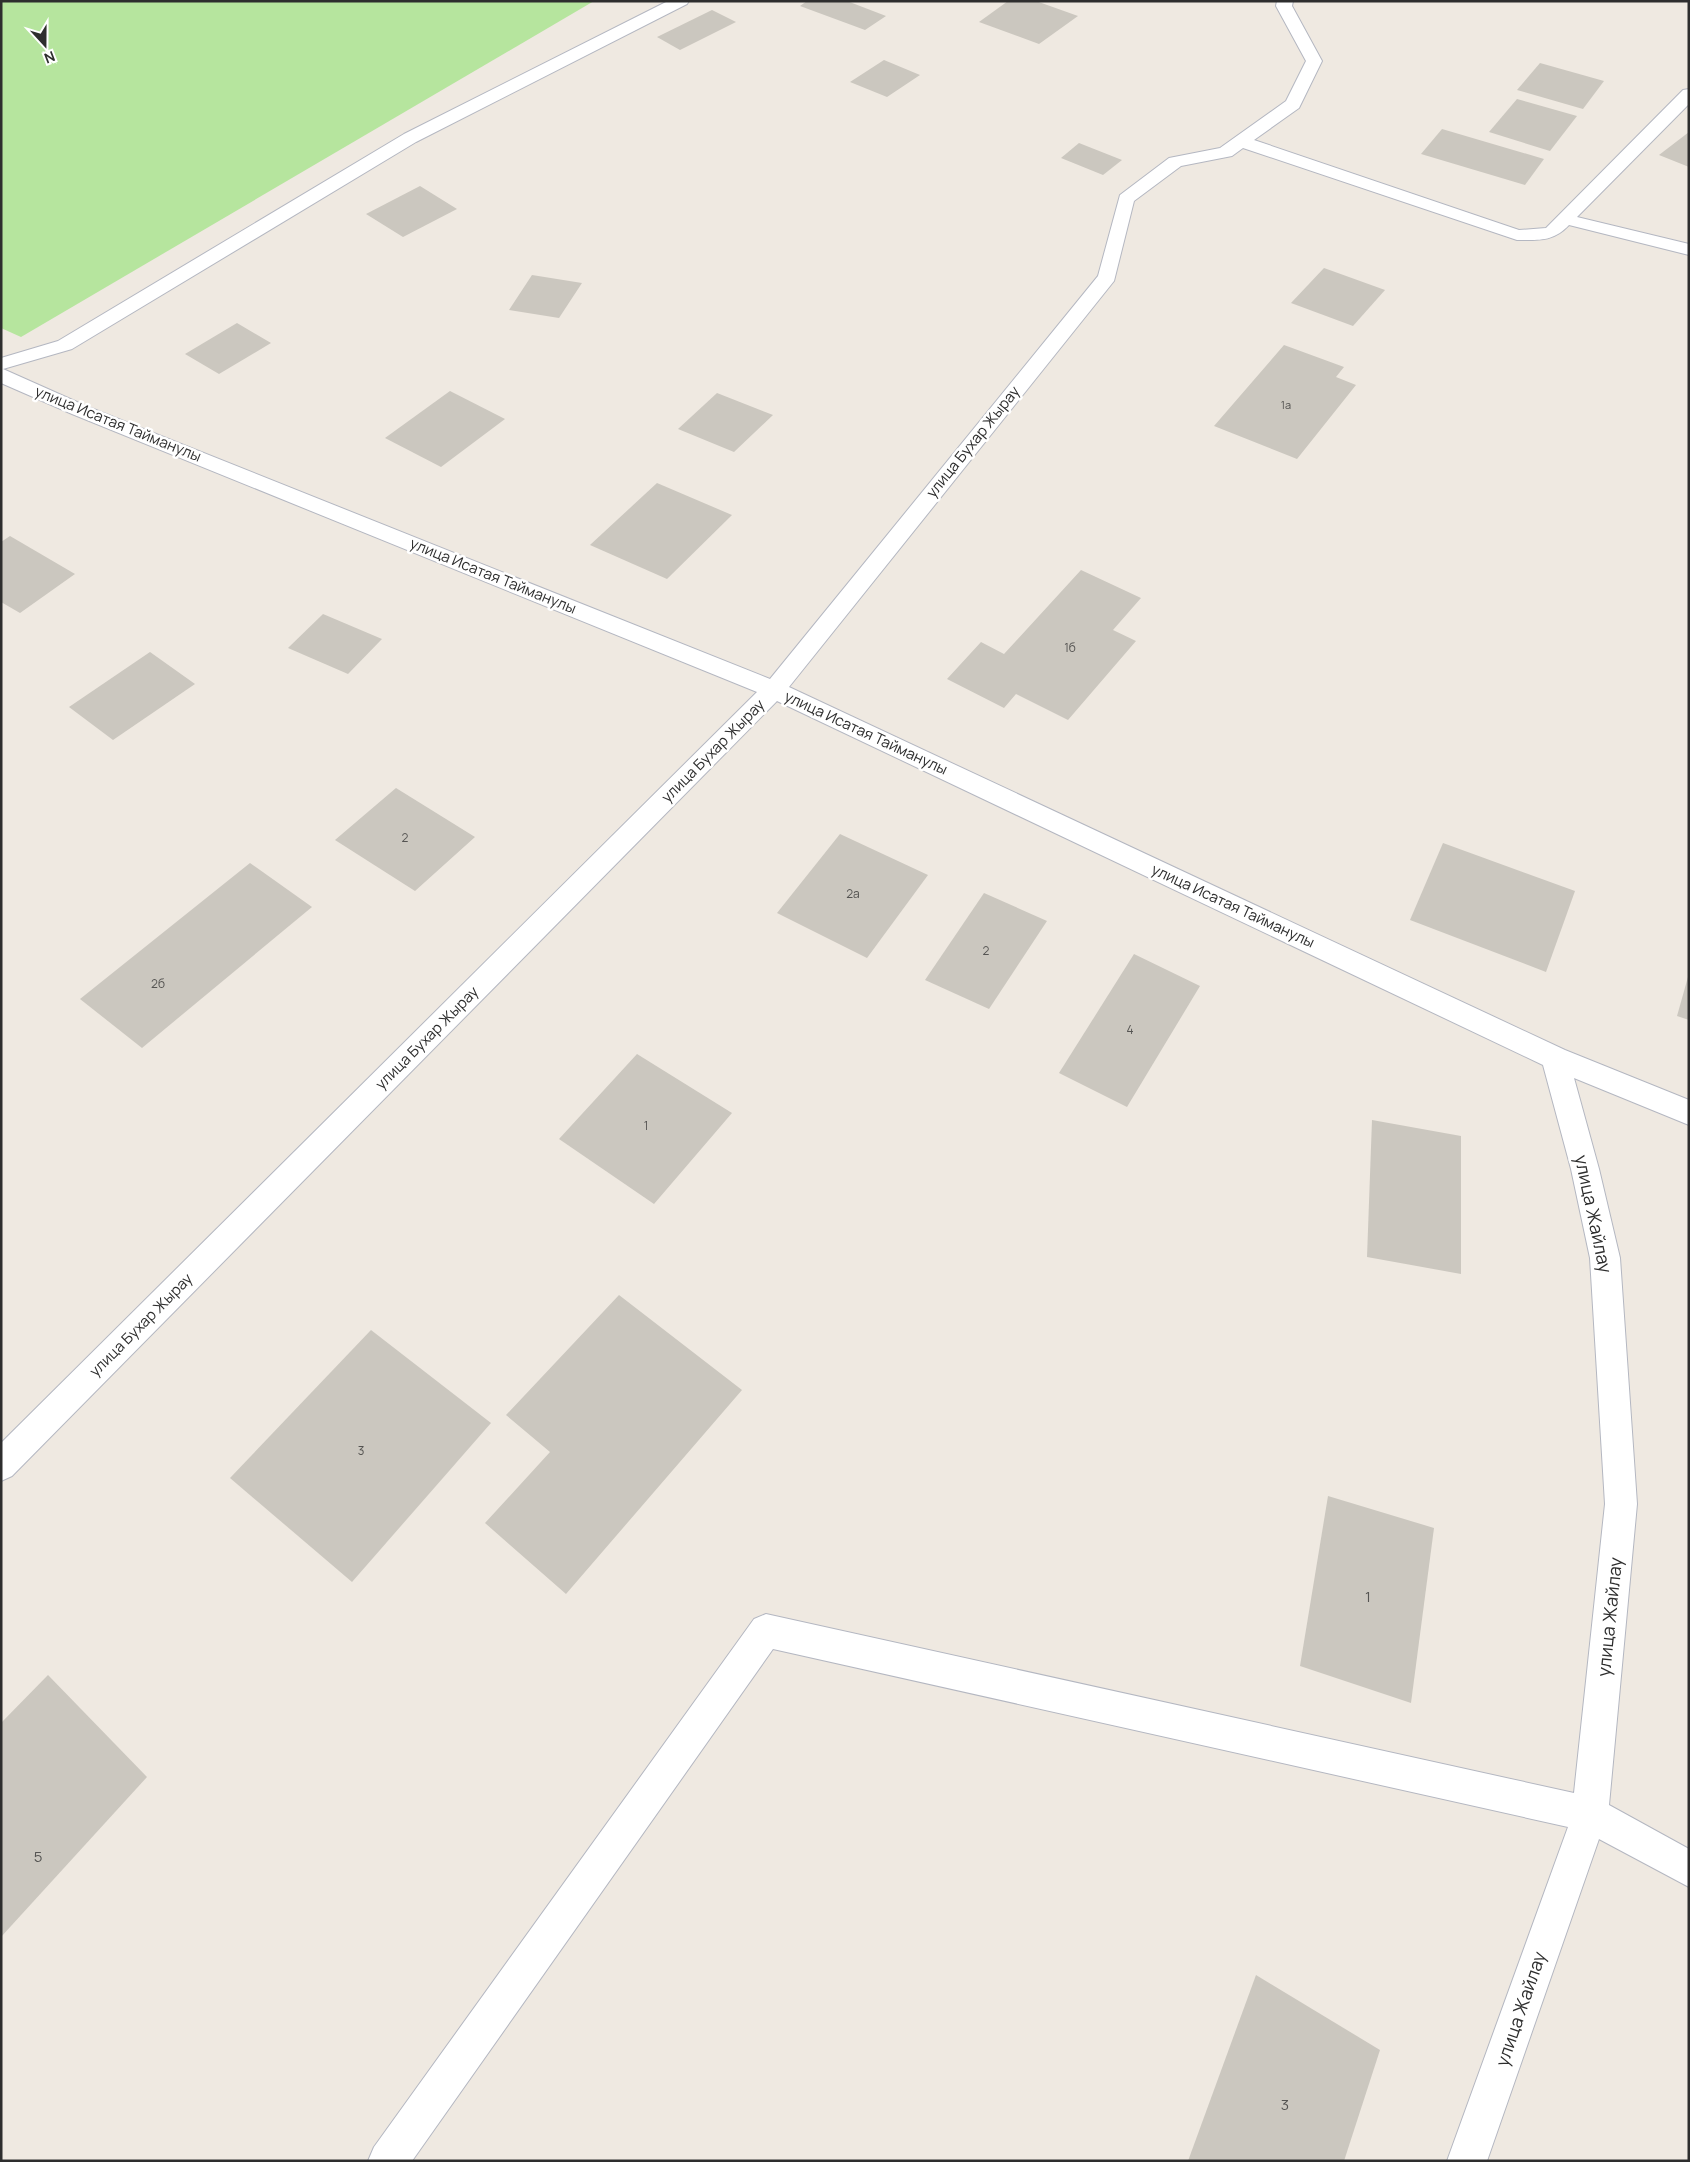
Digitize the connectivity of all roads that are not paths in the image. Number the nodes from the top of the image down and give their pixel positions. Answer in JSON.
{"nodes":[{"id":1,"x":681,"y":1,"type":"edge"},
{"id":2,"x":1285,"y":1,"type":"edge"},
{"id":3,"x":1689,"y":94,"type":"edge"},
{"id":4,"x":1241,"y":141,"type":"junction"},
{"id":5,"x":1565,"y":219,"type":"junction"},
{"id":6,"x":1689,"y":250,"type":"edge"},
{"id":7,"x":1,"y":364,"type":"edge"},
{"id":8,"x":1,"y":376,"type":"edge"},
{"id":9,"x":774,"y":690,"type":"junction"},
{"id":10,"x":1555,"y":1058,"type":"junction"},
{"id":11,"x":1689,"y":1113,"type":"edge"},
{"id":12,"x":1,"y":1465,"type":"edge"},
{"id":13,"x":1590,"y":1814,"type":"junction"},
{"id":14,"x":1689,"y":1869,"type":"edge"},
{"id":15,"x":388,"y":2161,"type":"edge"},
{"id":16,"x":1467,"y":2161,"type":"edge"}],
"edges":[{"from":1,"to":7,"type":"street"},
{"from":2,"to":4,"type":"street","name":"улица Бухар Жырау"},
{"from":3,"to":5,"type":"street"},
{"from":4,"to":5,"type":"street"},
{"from":4,"to":9,"type":"street","name":"улица Бухар Жырау"},
{"from":5,"to":6,"type":"street"},
{"from":8,"to":9,"type":"street","name":"улица Исатая Тайманулы"},
{"from":9,"to":10,"type":"street","name":"улица Исатая Тайманулы"},
{"from":9,"to":12,"type":"street","name":"улица Бухар Жырау"},
{"from":10,"to":11,"type":"street","name":"улица Исатая Тайманулы"},
{"from":10,"to":13,"type":"street","name":"улица Жайлау"},
{"from":13,"to":14,"type":"street"},
{"from":13,"to":15,"type":"street"},
{"from":13,"to":16,"type":"street","name":"улица Жайлау"}]}
